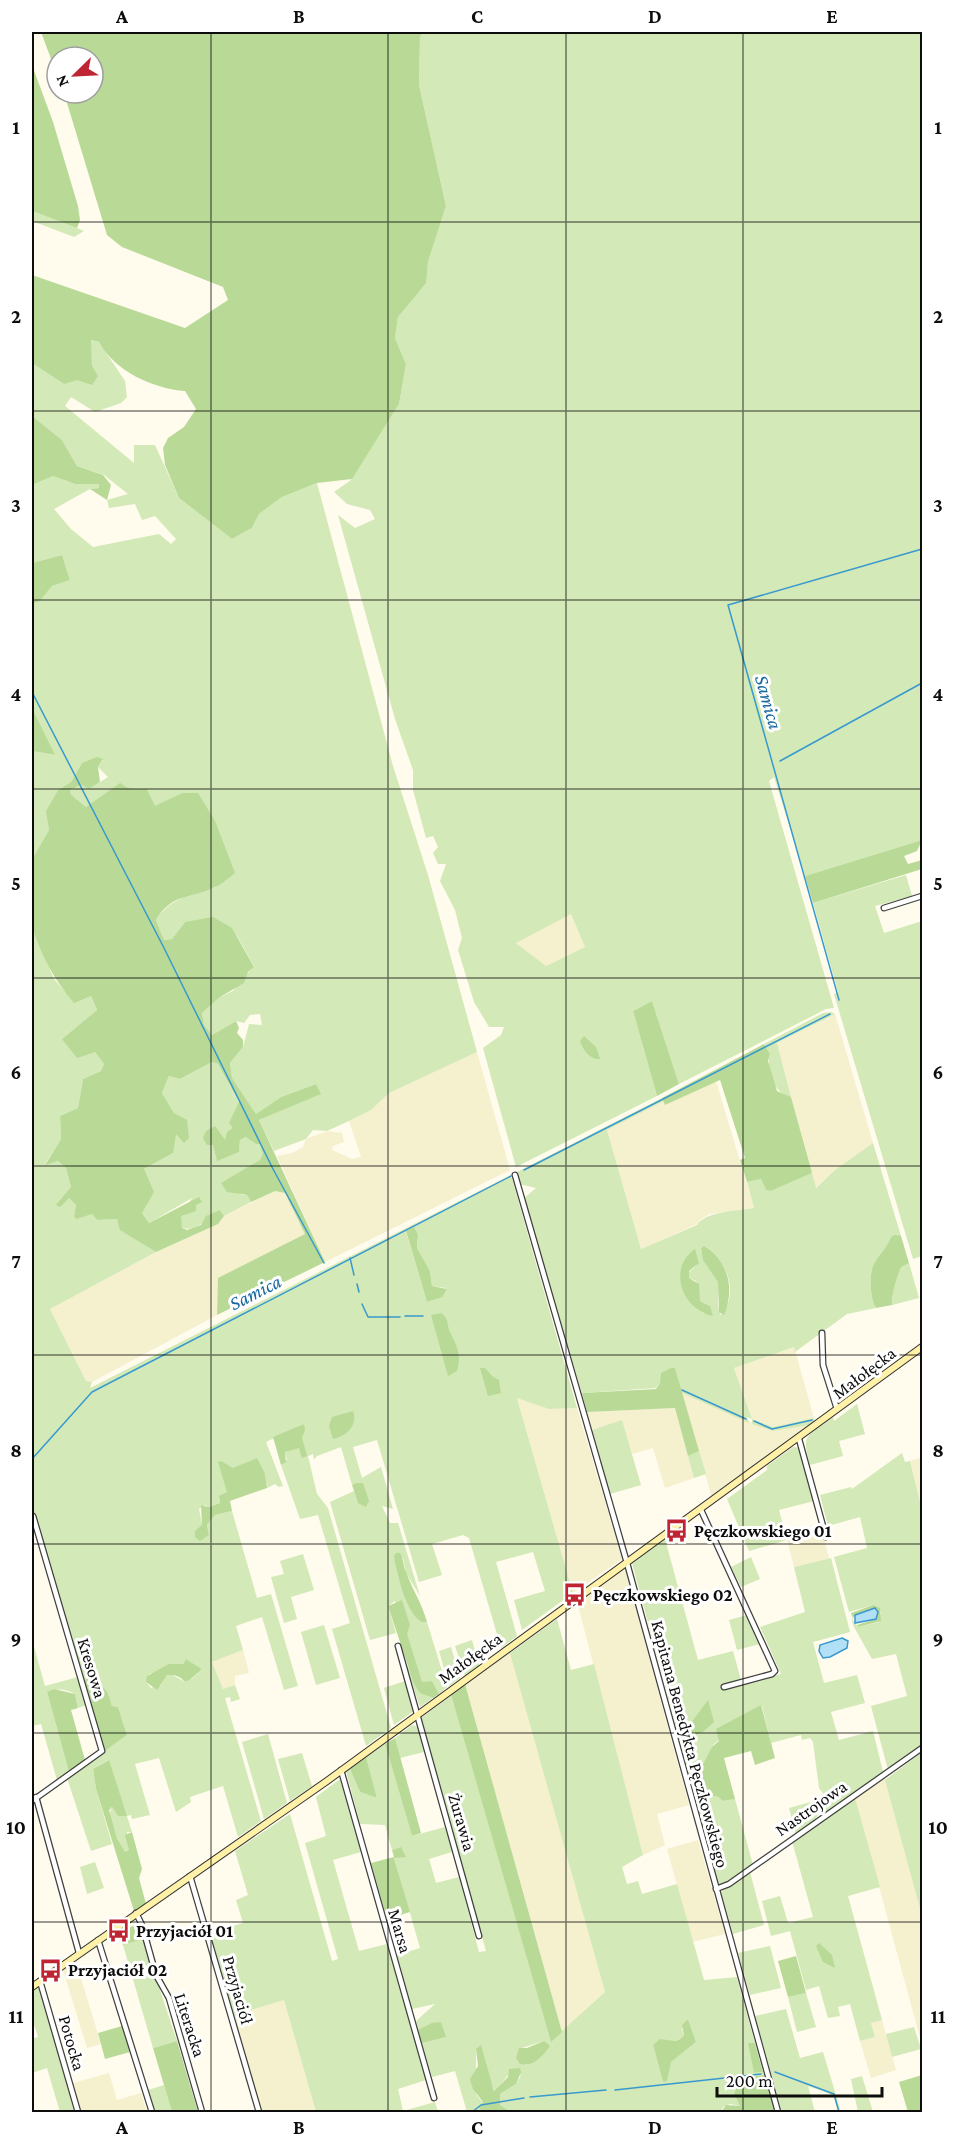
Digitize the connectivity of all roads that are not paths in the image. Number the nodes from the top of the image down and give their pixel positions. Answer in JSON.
{"nodes":[{"id":1,"x":922,"y":896,"type":"edge"},
{"id":2,"x":884,"y":908,"type":"dead end"},
{"id":3,"x":515,"y":1175,"type":"dead end"},
{"id":4,"x":822,"y":1333,"type":"dead end"},
{"id":5,"x":922,"y":1347,"type":"edge"},
{"id":6,"x":838,"y":1411,"type":"junction"},
{"id":7,"x":799,"y":1439,"type":"junction"},
{"id":8,"x":701,"y":1510,"type":"junction"},
{"id":9,"x":33,"y":1516,"type":"edge"},
{"id":10,"x":826,"y":1537,"type":"dead end"},
{"id":11,"x":627,"y":1563,"type":"junction"},
{"id":12,"x":398,"y":1646,"type":"dead end"},
{"id":13,"x":724,"y":1687,"type":"dead end"},
{"id":14,"x":418,"y":1715,"type":"junction"},
{"id":15,"x":922,"y":1748,"type":"edge"},
{"id":16,"x":341,"y":1770,"type":"junction"},
{"id":17,"x":34,"y":1799,"type":"edge"},
{"id":18,"x":190,"y":1876,"type":"junction"},
{"id":19,"x":716,"y":1889,"type":"junction"},
{"id":20,"x":136,"y":1913,"type":"junction"},
{"id":21,"x":479,"y":1936,"type":"dead end"},
{"id":22,"x":98,"y":1940,"type":"junction"},
{"id":23,"x":79,"y":1953,"type":"junction"},
{"id":24,"x":40,"y":1980,"type":"junction"},
{"id":25,"x":32,"y":1987,"type":"edge"},
{"id":26,"x":434,"y":2098,"type":"dead end"},
{"id":27,"x":78,"y":2112,"type":"edge"},
{"id":28,"x":152,"y":2112,"type":"edge"},
{"id":29,"x":202,"y":2112,"type":"edge"},
{"id":30,"x":259,"y":2112,"type":"edge"},
{"id":31,"x":778,"y":2112,"type":"edge"}],
"edges":[{"from":1,"to":2,"type":"street"},
{"from":3,"to":11,"type":"street","name":"Kapitana Benedykta Pęczkowskiego"},
{"from":4,"to":6,"type":"street"},
{"from":5,"to":6,"type":"street","name":"Małołęcka"},
{"from":6,"to":7,"type":"street","name":"Małołęcka"},
{"from":7,"to":8,"type":"street","name":"Małołęcka"},
{"from":7,"to":10,"type":"street"},
{"from":8,"to":11,"type":"street","name":"Małołęcka"},
{"from":8,"to":13,"type":"street"},
{"from":9,"to":17,"type":"street","name":"Kresowa"},
{"from":11,"to":14,"type":"street","name":"Małołęcka"},
{"from":11,"to":19,"type":"street","name":"Kapitana Benedykta Pęczkowskiego"},
{"from":12,"to":14,"type":"street","name":"Żurawia"},
{"from":14,"to":16,"type":"street","name":"Małołęcka"},
{"from":14,"to":21,"type":"street","name":"Żurawia"},
{"from":15,"to":19,"type":"street","name":"Nastrojowa"},
{"from":16,"to":18,"type":"street","name":"Małołęcka"},
{"from":16,"to":26,"type":"street","name":"Marsa"},
{"from":17,"to":23,"type":"street","name":"Kresowa"},
{"from":18,"to":20,"type":"street","name":"Małołęcka"},
{"from":18,"to":30,"type":"street","name":"Przyjaciół"},
{"from":19,"to":31,"type":"street","name":"Kapitana Benedykta Pęczkowskiego"},
{"from":20,"to":22,"type":"street","name":"Małołęcka"},
{"from":20,"to":29,"type":"street","name":"Literacka"},
{"from":22,"to":23,"type":"street","name":"Małołęcka"},
{"from":22,"to":28,"type":"street"},
{"from":23,"to":24,"type":"street","name":"Małołęcka"},
{"from":24,"to":25,"type":"street","name":"Małołęcka"},
{"from":24,"to":27,"type":"street","name":"Potocka"}]}
